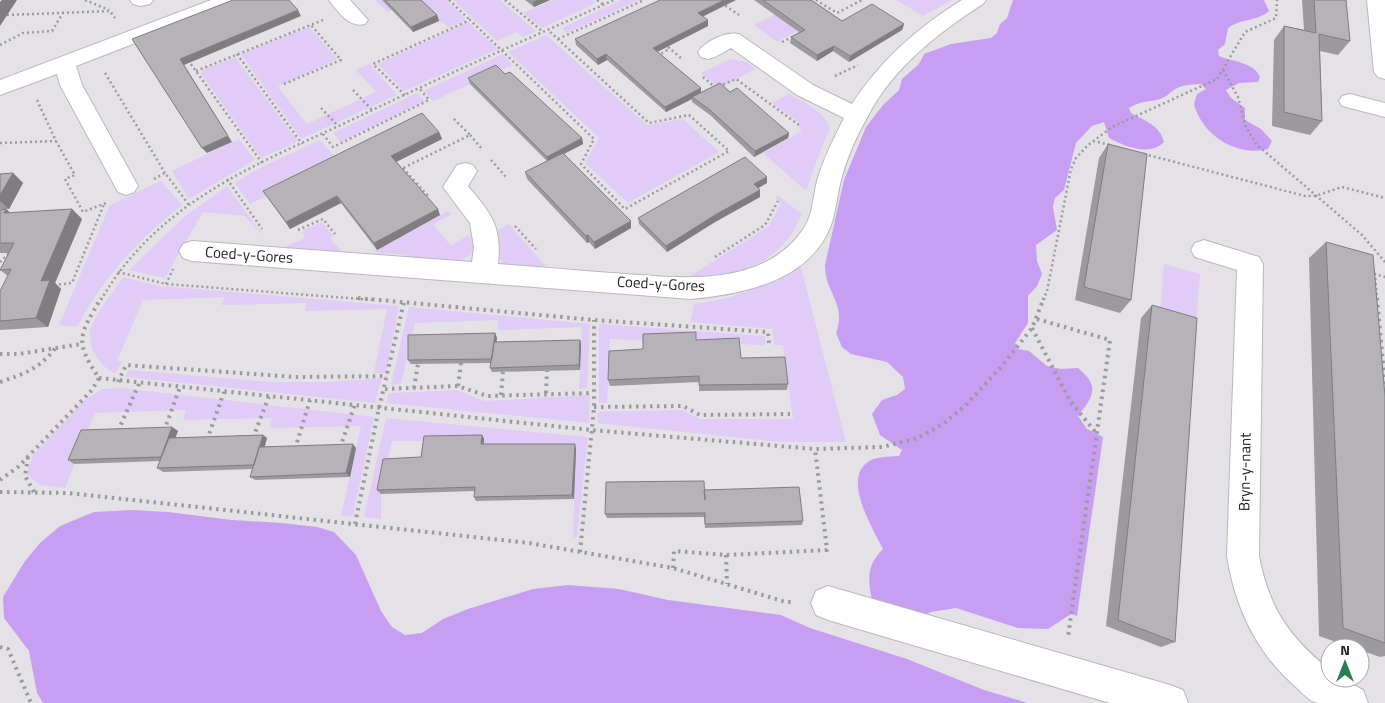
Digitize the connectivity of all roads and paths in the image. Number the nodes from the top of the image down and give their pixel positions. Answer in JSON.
{"nodes":[{"id":1,"x":85,"y":0,"type":"edge"},
{"id":2,"x":229,"y":0,"type":"edge"},
{"id":3,"x":339,"y":0,"type":"edge"},
{"id":4,"x":449,"y":0,"type":"edge"},
{"id":5,"x":506,"y":0,"type":"edge"},
{"id":6,"x":597,"y":0,"type":"edge"},
{"id":7,"x":614,"y":0,"type":"edge"},
{"id":8,"x":644,"y":0,"type":"edge"},
{"id":9,"x":816,"y":0,"type":"edge"},
{"id":10,"x":862,"y":0,"type":"edge"},
{"id":11,"x":976,"y":0,"type":"edge"},
{"id":12,"x":1277,"y":0,"type":"edge"},
{"id":13,"x":1377,"y":0,"type":"edge"},
{"id":14,"x":604,"y":5,"type":"junction"},
{"id":15,"x":110,"y":11,"type":"junction"},
{"id":16,"x":63,"y":13,"type":"junction"},
{"id":17,"x":7,"y":15,"type":"dead end"},
{"id":18,"x":358,"y":20,"type":"dead end"},
{"id":19,"x":470,"y":20,"type":"junction"},
{"id":20,"x":548,"y":30,"type":"junction"},
{"id":21,"x":543,"y":32,"type":"junction"},
{"id":22,"x":794,"y":36,"type":"edge"},
{"id":23,"x":130,"y":38,"type":"junction"},
{"id":24,"x":558,"y":39,"type":"junction"},
{"id":25,"x":778,"y":44,"type":"dead end"},
{"id":26,"x":0,"y":45,"type":"edge"},
{"id":27,"x":502,"y":50,"type":"junction"},
{"id":28,"x":708,"y":52,"type":"joint"},
{"id":29,"x":237,"y":54,"type":"junction"},
{"id":30,"x":654,"y":57,"type":"edge"},
{"id":31,"x":187,"y":58,"type":"edge"},
{"id":32,"x":64,"y":62,"type":"junction"},
{"id":33,"x":686,"y":63,"type":"junction"},
{"id":34,"x":1223,"y":70,"type":"junction"},
{"id":35,"x":196,"y":71,"type":"junction"},
{"id":36,"x":104,"y":72,"type":"dead end"},
{"id":37,"x":1385,"y":72,"type":"edge"},
{"id":38,"x":284,"y":84,"type":"dead end"},
{"id":39,"x":0,"y":88,"type":"edge"},
{"id":40,"x":419,"y":88,"type":"junction"},
{"id":41,"x":353,"y":90,"type":"dead end"},
{"id":42,"x":405,"y":96,"type":"junction"},
{"id":43,"x":1350,"y":101,"type":"dead end"},
{"id":44,"x":322,"y":108,"type":"dead end"},
{"id":45,"x":1385,"y":110,"type":"edge"},
{"id":46,"x":372,"y":111,"type":"junction"},
{"id":47,"x":856,"y":116,"type":"junction"},
{"id":48,"x":453,"y":118,"type":"dead end"},
{"id":49,"x":799,"y":125,"type":"dead end"},
{"id":50,"x":338,"y":126,"type":"junction"},
{"id":51,"x":323,"y":134,"type":"junction"},
{"id":52,"x":1093,"y":140,"type":"junction"},
{"id":53,"x":56,"y":141,"type":"dead end"},
{"id":54,"x":0,"y":143,"type":"edge"},
{"id":55,"x":302,"y":144,"type":"junction"},
{"id":56,"x":1120,"y":148,"type":"edge"},
{"id":57,"x":1138,"y":152,"type":"edge"},
{"id":58,"x":262,"y":163,"type":"junction"},
{"id":59,"x":403,"y":168,"type":"junction"},
{"id":60,"x":465,"y":170,"type":"dead end"},
{"id":61,"x":396,"y":172,"type":"edge"},
{"id":62,"x":165,"y":173,"type":"dead end"},
{"id":63,"x":226,"y":179,"type":"junction"},
{"id":64,"x":126,"y":186,"type":"dead end"},
{"id":65,"x":1316,"y":196,"type":"junction"},
{"id":66,"x":429,"y":197,"type":"edge"},
{"id":67,"x":1385,"y":198,"type":"edge"},
{"id":68,"x":778,"y":201,"type":"dead end"},
{"id":69,"x":104,"y":204,"type":"dead end"},
{"id":70,"x":72,"y":210,"type":"edge"},
{"id":71,"x":82,"y":210,"type":"dead end"},
{"id":72,"x":476,"y":212,"type":"junction"},
{"id":73,"x":266,"y":234,"type":"dead end"},
{"id":74,"x":290,"y":234,"type":"dead end"},
{"id":75,"x":340,"y":239,"type":"dead end"},
{"id":76,"x":1204,"y":250,"type":"dead end"},
{"id":77,"x":192,"y":251,"type":"dead end"},
{"id":78,"x":10,"y":252,"type":"edge"},
{"id":79,"x":540,"y":254,"type":"dead end"},
{"id":80,"x":711,"y":259,"type":"dead end"},
{"id":81,"x":0,"y":262,"type":"edge"},
{"id":82,"x":1385,"y":262,"type":"edge"},
{"id":83,"x":118,"y":272,"type":"junction"},
{"id":84,"x":484,"y":272,"type":"junction"},
{"id":85,"x":1385,"y":277,"type":"edge"},
{"id":86,"x":53,"y":285,"type":"dead end"},
{"id":87,"x":404,"y":302,"type":"junction"},
{"id":88,"x":1036,"y":318,"type":"junction"},
{"id":89,"x":594,"y":320,"type":"junction"},
{"id":90,"x":1032,"y":328,"type":"junction"},
{"id":91,"x":769,"y":343,"type":"dead end"},
{"id":92,"x":80,"y":344,"type":"junction"},
{"id":93,"x":56,"y":347,"type":"junction"},
{"id":94,"x":0,"y":354,"type":"edge"},
{"id":95,"x":460,"y":363,"type":"edge"},
{"id":96,"x":418,"y":364,"type":"edge"},
{"id":97,"x":547,"y":371,"type":"edge"},
{"id":98,"x":503,"y":372,"type":"edge"},
{"id":99,"x":387,"y":376,"type":"junction"},
{"id":100,"x":99,"y":378,"type":"junction"},
{"id":101,"x":0,"y":382,"type":"edge"},
{"id":102,"x":118,"y":382,"type":"junction"},
{"id":103,"x":139,"y":384,"type":"junction"},
{"id":104,"x":1385,"y":385,"type":"edge"},
{"id":105,"x":458,"y":386,"type":"junction"},
{"id":106,"x":180,"y":387,"type":"junction"},
{"id":107,"x":414,"y":388,"type":"junction"},
{"id":108,"x":385,"y":389,"type":"junction"},
{"id":109,"x":224,"y":392,"type":"junction"},
{"id":110,"x":546,"y":393,"type":"junction"},
{"id":111,"x":593,"y":393,"type":"junction"},
{"id":112,"x":269,"y":396,"type":"junction"},
{"id":113,"x":501,"y":396,"type":"junction"},
{"id":114,"x":310,"y":400,"type":"junction"},
{"id":115,"x":355,"y":404,"type":"junction"},
{"id":116,"x":594,"y":407,"type":"junction"},
{"id":117,"x":379,"y":408,"type":"junction"},
{"id":118,"x":790,"y":414,"type":"dead end"},
{"id":119,"x":591,"y":430,"type":"junction"},
{"id":120,"x":163,"y":431,"type":"edge"},
{"id":121,"x":118,"y":433,"type":"edge"},
{"id":122,"x":1097,"y":434,"type":"junction"},
{"id":123,"x":253,"y":439,"type":"edge"},
{"id":124,"x":206,"y":440,"type":"edge"},
{"id":125,"x":340,"y":448,"type":"edge"},
{"id":126,"x":816,"y":449,"type":"junction"},
{"id":127,"x":295,"y":450,"type":"edge"},
{"id":128,"x":29,"y":454,"type":"junction"},
{"id":129,"x":0,"y":480,"type":"edge"},
{"id":130,"x":0,"y":492,"type":"edge"},
{"id":131,"x":35,"y":492,"type":"junction"},
{"id":132,"x":355,"y":524,"type":"junction"},
{"id":133,"x":580,"y":552,"type":"junction"},
{"id":134,"x":726,"y":555,"type":"junction"},
{"id":135,"x":673,"y":568,"type":"junction"},
{"id":136,"x":727,"y":584,"type":"junction"},
{"id":137,"x":828,"y":602,"type":"joint"},
{"id":138,"x":0,"y":646,"type":"edge"},
{"id":139,"x":1064,"y":672,"type":"junction"},
{"id":140,"x":1337,"y":700,"type":"edge"},
{"id":141,"x":30,"y":703,"type":"edge"},
{"id":142,"x":1170,"y":703,"type":"edge"}],
"edges":[{"from":1,"to":15,"type":"path"},
{"from":2,"to":23,"type":"street"},
{"from":3,"to":18,"type":"street"},
{"from":4,"to":19,"type":"path"},
{"from":5,"to":21,"type":"path"},
{"from":6,"to":14,"type":"path"},
{"from":7,"to":14,"type":"path"},
{"from":8,"to":24,"type":"path"},
{"from":9,"to":10,"type":"path"},
{"from":11,"to":47,"type":"street","name":"Coed-y-Gores"},
{"from":12,"to":34,"type":"path"},
{"from":13,"to":37,"type":"street"},
{"from":14,"to":20,"type":"path"},
{"from":15,"to":16,"type":"path"},
{"from":15,"to":23,"type":"path"},
{"from":16,"to":17,"type":"path"},
{"from":16,"to":26,"type":"path"},
{"from":19,"to":27,"type":"path"},
{"from":19,"to":42,"type":"path"},
{"from":20,"to":21,"type":"path"},
{"from":20,"to":24,"type":"path"},
{"from":21,"to":27,"type":"path"},
{"from":22,"to":25,"type":"path"},
{"from":23,"to":32,"type":"street"},
{"from":24,"to":27,"type":"path"},
{"from":27,"to":40,"type":"path"},
{"from":28,"to":33,"type":"path"},
{"from":28,"to":47,"type":"street"},
{"from":29,"to":35,"type":"path"},
{"from":29,"to":38,"type":"path"},
{"from":29,"to":55,"type":"path"},
{"from":30,"to":33,"type":"path"},
{"from":31,"to":35,"type":"path"},
{"from":32,"to":39,"type":"street"},
{"from":32,"to":64,"type":"street"},
{"from":33,"to":49,"type":"path"},
{"from":34,"to":52,"type":"path"},
{"from":34,"to":65,"type":"path"},
{"from":35,"to":58,"type":"path"},
{"from":36,"to":62,"type":"path"},
{"from":40,"to":42,"type":"path"},
{"from":40,"to":51,"type":"path"},
{"from":41,"to":46,"type":"path"},
{"from":42,"to":46,"type":"path"},
{"from":43,"to":45,"type":"street"},
{"from":44,"to":50,"type":"path"},
{"from":46,"to":50,"type":"path"},
{"from":47,"to":84,"type":"street","name":"Coed-y-Gores"},
{"from":48,"to":59,"type":"path"},
{"from":50,"to":51,"type":"path"},
{"from":51,"to":55,"type":"path"},
{"from":52,"to":56,"type":"path"},
{"from":52,"to":88,"type":"path"},
{"from":53,"to":54,"type":"path"},
{"from":55,"to":58,"type":"path"},
{"from":57,"to":65,"type":"path"},
{"from":58,"to":63,"type":"path"},
{"from":59,"to":61,"type":"path"},
{"from":59,"to":66,"type":"path"},
{"from":60,"to":72,"type":"street"},
{"from":63,"to":73,"type":"path"},
{"from":63,"to":83,"type":"path"},
{"from":65,"to":67,"type":"path"},
{"from":65,"to":82,"type":"path"},
{"from":68,"to":80,"type":"path"},
{"from":69,"to":86,"type":"path"},
{"from":70,"to":71,"type":"path"},
{"from":72,"to":79,"type":"path"},
{"from":72,"to":84,"type":"street"},
{"from":74,"to":75,"type":"path"},
{"from":76,"to":140,"type":"street","name":"Bryn-y-nant"},
{"from":77,"to":84,"type":"street","name":"Coed-y-Gores"},
{"from":78,"to":81,"type":"path"},
{"from":83,"to":87,"type":"path"},
{"from":83,"to":92,"type":"path"},
{"from":85,"to":104,"type":"path"},
{"from":87,"to":89,"type":"path"},
{"from":87,"to":99,"type":"path"},
{"from":88,"to":90,"type":"path"},
{"from":88,"to":122,"type":"path"},
{"from":89,"to":91,"type":"path"},
{"from":89,"to":111,"type":"path"},
{"from":90,"to":122,"type":"path"},
{"from":90,"to":126,"type":"path"},
{"from":92,"to":93,"type":"path"},
{"from":92,"to":100,"type":"path"},
{"from":93,"to":94,"type":"path"},
{"from":93,"to":101,"type":"path"},
{"from":95,"to":105,"type":"path"},
{"from":96,"to":107,"type":"path"},
{"from":97,"to":110,"type":"path"},
{"from":98,"to":113,"type":"path"},
{"from":99,"to":102,"type":"path"},
{"from":99,"to":108,"type":"path"},
{"from":100,"to":102,"type":"path"},
{"from":100,"to":128,"type":"path"},
{"from":102,"to":103,"type":"path"},
{"from":103,"to":106,"type":"path"},
{"from":103,"to":121,"type":"path"},
{"from":105,"to":107,"type":"path"},
{"from":105,"to":113,"type":"path"},
{"from":106,"to":109,"type":"path"},
{"from":106,"to":120,"type":"path"},
{"from":107,"to":108,"type":"path"},
{"from":108,"to":117,"type":"path"},
{"from":109,"to":112,"type":"path"},
{"from":109,"to":124,"type":"path"},
{"from":110,"to":111,"type":"path"},
{"from":110,"to":113,"type":"path"},
{"from":111,"to":116,"type":"path"},
{"from":112,"to":114,"type":"path"},
{"from":112,"to":123,"type":"path"},
{"from":114,"to":115,"type":"path"},
{"from":114,"to":127,"type":"path"},
{"from":115,"to":117,"type":"path"},
{"from":115,"to":125,"type":"path"},
{"from":116,"to":118,"type":"path"},
{"from":116,"to":119,"type":"path"},
{"from":117,"to":119,"type":"path"},
{"from":117,"to":132,"type":"path"},
{"from":119,"to":126,"type":"path"},
{"from":119,"to":133,"type":"path"},
{"from":122,"to":139,"type":"path"},
{"from":126,"to":134,"type":"path"},
{"from":128,"to":129,"type":"path"},
{"from":128,"to":131,"type":"path"},
{"from":130,"to":131,"type":"path"},
{"from":131,"to":132,"type":"path"},
{"from":132,"to":133,"type":"path"},
{"from":133,"to":135,"type":"path"},
{"from":134,"to":135,"type":"path"},
{"from":134,"to":136,"type":"path"},
{"from":135,"to":136,"type":"path"},
{"from":136,"to":137,"type":"path"},
{"from":137,"to":139,"type":"street"},
{"from":138,"to":141,"type":"path"},
{"from":139,"to":142,"type":"street"}]}
